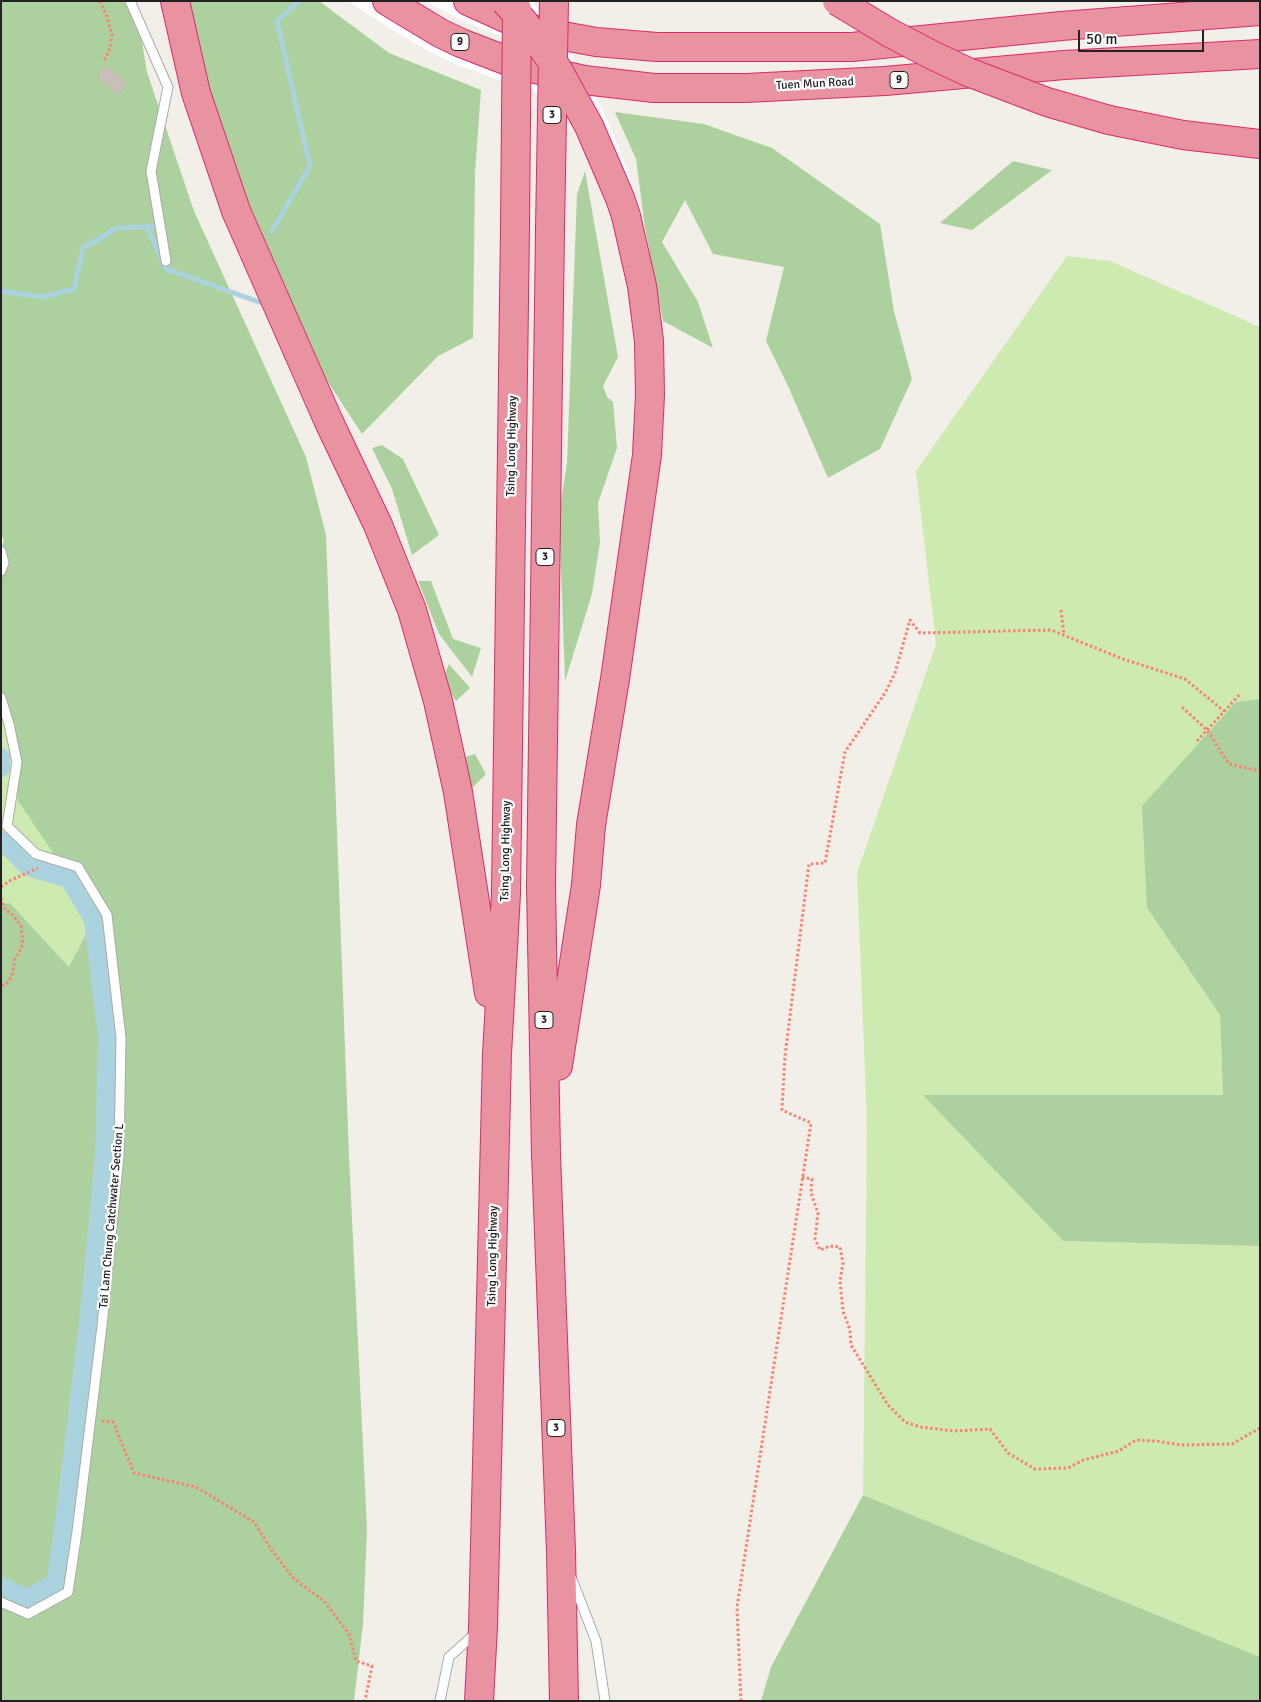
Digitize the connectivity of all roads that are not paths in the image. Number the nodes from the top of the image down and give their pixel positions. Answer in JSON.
{"nodes":[{"id":1,"x":130,"y":1,"type":"edge"},
{"id":2,"x":175,"y":1,"type":"edge"},
{"id":3,"x":387,"y":1,"type":"edge"},
{"id":4,"x":468,"y":1,"type":"edge"},
{"id":5,"x":505,"y":1,"type":"edge"},
{"id":6,"x":518,"y":1,"type":"edge"},
{"id":7,"x":554,"y":1,"type":"edge"},
{"id":8,"x":837,"y":1,"type":"edge"},
{"id":9,"x":1260,"y":11,"type":"edge"},
{"id":10,"x":1260,"y":54,"type":"edge"},
{"id":11,"x":1260,"y":144,"type":"edge"},
{"id":12,"x":166,"y":260,"type":"dead end"},
{"id":13,"x":1,"y":551,"type":"edge"},
{"id":14,"x":1,"y":571,"type":"edge"},
{"id":15,"x":1,"y":698,"type":"edge"},
{"id":16,"x":497,"y":1054,"type":"junction"},
{"id":17,"x":546,"y":1154,"type":"junction"},
{"id":18,"x":561,"y":1551,"type":"junction"},
{"id":19,"x":1,"y":1602,"type":"edge"},
{"id":20,"x":483,"y":1627,"type":"junction"},
{"id":21,"x":479,"y":1700,"type":"edge"},
{"id":22,"x":440,"y":1701,"type":"edge"},
{"id":23,"x":564,"y":1701,"type":"edge"},
{"id":24,"x":605,"y":1701,"type":"edge"}],
"edges":[{"from":1,"to":12,"type":"lane"},
{"from":2,"to":16,"type":"highway"},
{"from":3,"to":10,"type":"highway","name":"Tuen Mun Road","number":"9"},
{"from":4,"to":9,"type":"highway","bridge":true},
{"from":5,"to":17,"type":"highway","bridge":true},
{"from":6,"to":16,"type":"highway","name":"Tsing Long Highway","bridge":true},
{"from":7,"to":17,"type":"highway","number":"3","bridge":true},
{"from":8,"to":11,"type":"highway","bridge":true},
{"from":13,"to":14,"type":"lane"},
{"from":15,"to":19,"type":"lane","name":"Tai Lam Chung Catchwater Section L"},
{"from":16,"to":20,"type":"highway","name":"Tsing Long Highway"},
{"from":17,"to":18,"type":"highway","number":"3"},
{"from":18,"to":23,"type":"highway","number":"3"},
{"from":18,"to":24,"type":"lane"},
{"from":20,"to":21,"type":"highway","name":"Tsing Long Highway"},
{"from":20,"to":22,"type":"lane"}]}
